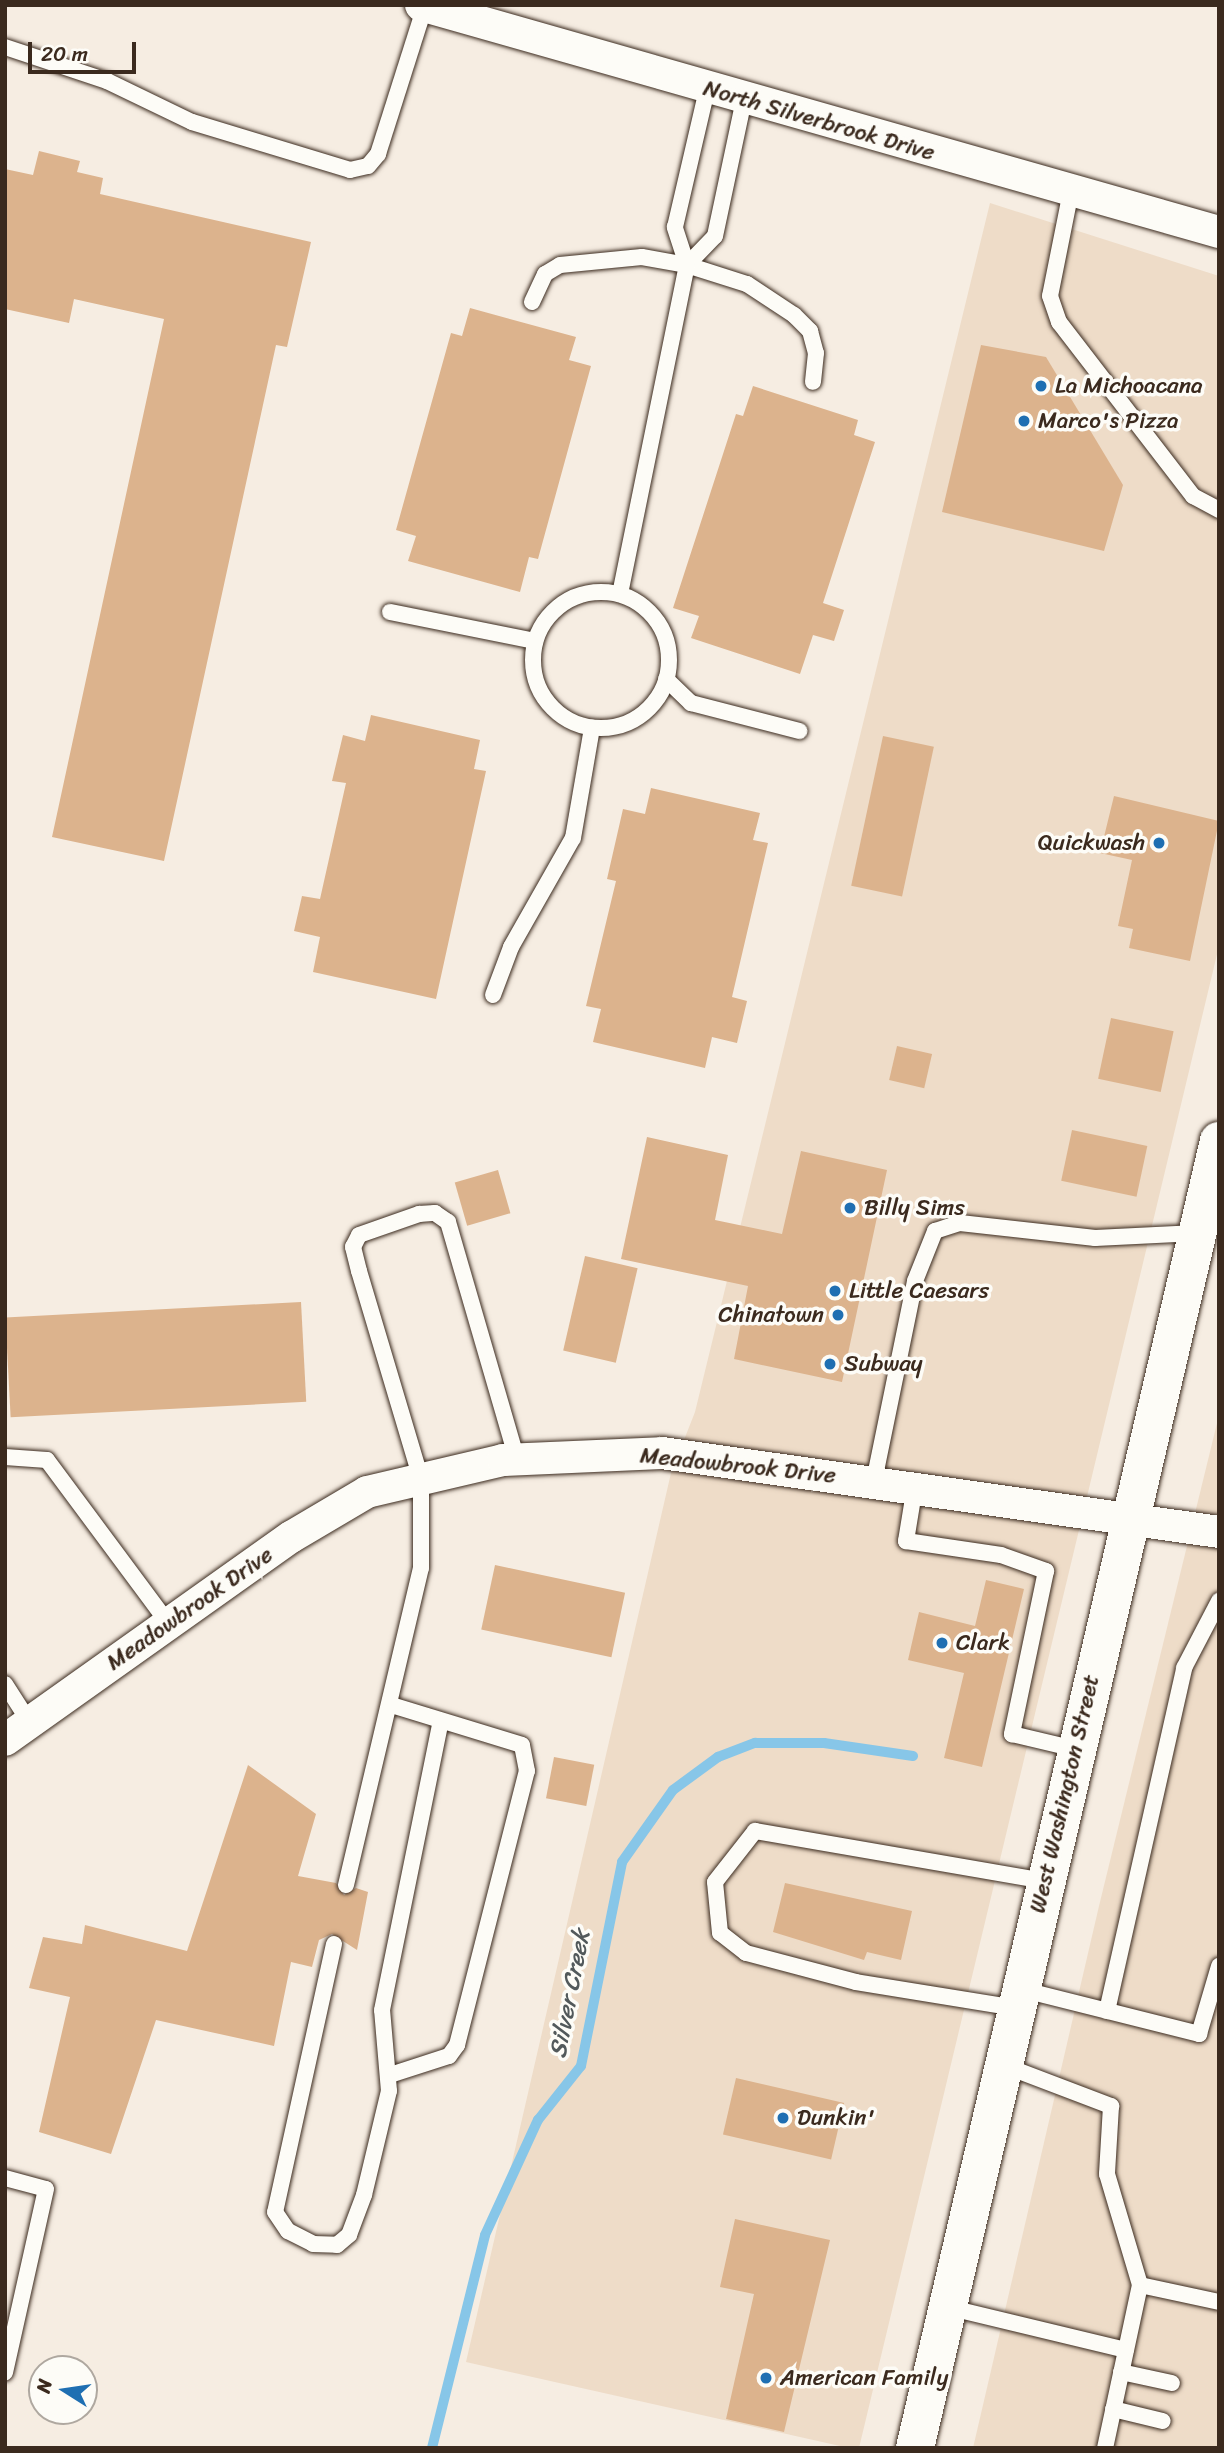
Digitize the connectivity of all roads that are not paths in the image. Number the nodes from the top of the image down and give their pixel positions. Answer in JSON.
{"nodes":[{"id":1,"x":423,"y":6,"type":"edge"},
{"id":2,"x":5,"y":47,"type":"edge"},
{"id":3,"x":707,"y":89,"type":"junction"},
{"id":4,"x":744,"y":100,"type":"junction"},
{"id":5,"x":1071,"y":191,"type":"junction"},
{"id":6,"x":1219,"y":232,"type":"edge"},
{"id":7,"x":687,"y":265,"type":"junction"},
{"id":8,"x":532,"y":302,"type":"dead end"},
{"id":9,"x":813,"y":382,"type":"dead end"},
{"id":10,"x":1219,"y":510,"type":"edge"},
{"id":11,"x":620,"y":594,"type":"junction"},
{"id":12,"x":390,"y":612,"type":"dead end"},
{"id":13,"x":535,"y":641,"type":"junction"},
{"id":14,"x":666,"y":679,"type":"junction"},
{"id":15,"x":592,"y":728,"type":"junction"},
{"id":16,"x":799,"y":731,"type":"dead end"},
{"id":17,"x":494,"y":995,"type":"dead end"},
{"id":18,"x":1219,"y":1141,"type":"edge"},
{"id":19,"x":1197,"y":1233,"type":"junction"},
{"id":20,"x":5,"y":1457,"type":"edge"},
{"id":21,"x":517,"y":1459,"type":"junction"},
{"id":22,"x":421,"y":1479,"type":"junction"},
{"id":23,"x":874,"y":1481,"type":"junction"},
{"id":24,"x":915,"y":1486,"type":"junction"},
{"id":25,"x":1129,"y":1515,"type":"junction"},
{"id":26,"x":1219,"y":1532,"type":"edge"},
{"id":27,"x":1219,"y":1601,"type":"edge"},
{"id":28,"x":169,"y":1624,"type":"junction"},
{"id":29,"x":5,"y":1684,"type":"edge"},
{"id":30,"x":391,"y":1705,"type":"junction"},
{"id":31,"x":440,"y":1724,"type":"junction"},
{"id":32,"x":18,"y":1732,"type":"edge"},
{"id":33,"x":1075,"y":1749,"type":"junction"},
{"id":34,"x":1045,"y":1881,"type":"junction"},
{"id":35,"x":346,"y":1885,"type":"dead end"},
{"id":36,"x":334,"y":1944,"type":"dead end"},
{"id":37,"x":1219,"y":1966,"type":"edge"},
{"id":38,"x":1018,"y":1999,"type":"junction"},
{"id":39,"x":1107,"y":2011,"type":"junction"},
{"id":40,"x":1003,"y":2065,"type":"junction"},
{"id":41,"x":390,"y":2075,"type":"junction"},
{"id":42,"x":5,"y":2178,"type":"edge"},
{"id":43,"x":1140,"y":2285,"type":"junction"},
{"id":44,"x":1219,"y":2302,"type":"edge"},
{"id":45,"x":947,"y":2307,"type":"junction"},
{"id":46,"x":1126,"y":2350,"type":"junction"},
{"id":47,"x":5,"y":2372,"type":"edge"},
{"id":48,"x":1121,"y":2372,"type":"junction"},
{"id":49,"x":1172,"y":2383,"type":"dead end"},
{"id":50,"x":1113,"y":2409,"type":"junction"},
{"id":51,"x":1163,"y":2421,"type":"dead end"},
{"id":52,"x":915,"y":2448,"type":"edge"},
{"id":53,"x":1105,"y":2448,"type":"edge"}],
"edges":[{"from":1,"to":2,"type":"lane"},
{"from":1,"to":3,"type":"street","name":"North Silverbrook Drive"},
{"from":3,"to":4,"type":"street","name":"North Silverbrook Drive"},
{"from":3,"to":7,"type":"lane"},
{"from":4,"to":5,"type":"street","name":"North Silverbrook Drive"},
{"from":4,"to":7,"type":"lane"},
{"from":5,"to":6,"type":"street","name":"North Silverbrook Drive"},
{"from":5,"to":10,"type":"lane"},
{"from":7,"to":8,"type":"lane"},
{"from":7,"to":9,"type":"lane"},
{"from":7,"to":11,"type":"lane"},
{"from":11,"to":13,"type":"lane"},
{"from":11,"to":14,"type":"lane"},
{"from":12,"to":13,"type":"lane"},
{"from":13,"to":15,"type":"lane"},
{"from":14,"to":15,"type":"lane"},
{"from":14,"to":16,"type":"lane"},
{"from":15,"to":17,"type":"lane"},
{"from":18,"to":19,"type":"main road","name":"West Washington Street"},
{"from":19,"to":23,"type":"lane"},
{"from":19,"to":25,"type":"main road","name":"West Washington Street"},
{"from":20,"to":28,"type":"lane"},
{"from":21,"to":22,"type":"street","name":"Meadowbrook Drive"},
{"from":21,"to":22,"type":"lane"},
{"from":21,"to":23,"type":"street","name":"Meadowbrook Drive"},
{"from":22,"to":28,"type":"street","name":"Meadowbrook Drive"},
{"from":22,"to":30,"type":"lane"},
{"from":23,"to":24,"type":"street","name":"Meadowbrook Drive"},
{"from":24,"to":25,"type":"street","name":"Meadowbrook Drive"},
{"from":24,"to":33,"type":"lane"},
{"from":25,"to":26,"type":"street","name":"Meadowbrook Drive"},
{"from":25,"to":33,"type":"main road","name":"West Washington Street"},
{"from":27,"to":39,"type":"lane"},
{"from":28,"to":32,"type":"street","name":"Meadowbrook Drive"},
{"from":29,"to":32,"type":"lane"},
{"from":30,"to":31,"type":"lane"},
{"from":30,"to":35,"type":"lane"},
{"from":31,"to":41,"type":"lane"},
{"from":31,"to":41,"type":"lane"},
{"from":33,"to":34,"type":"main road","name":"West Washington Street"},
{"from":34,"to":38,"type":"main road","name":"West Washington Street"},
{"from":34,"to":38,"type":"lane"},
{"from":36,"to":41,"type":"lane"},
{"from":37,"to":39,"type":"lane"},
{"from":38,"to":39,"type":"lane"},
{"from":38,"to":40,"type":"main road","name":"West Washington Street"},
{"from":40,"to":43,"type":"lane"},
{"from":40,"to":45,"type":"main road","name":"West Washington Street"},
{"from":42,"to":47,"type":"lane"},
{"from":43,"to":44,"type":"lane"},
{"from":43,"to":46,"type":"lane"},
{"from":45,"to":46,"type":"lane"},
{"from":45,"to":52,"type":"main road","name":"West Washington Street"},
{"from":46,"to":48,"type":"lane"},
{"from":48,"to":49,"type":"lane"},
{"from":48,"to":50,"type":"lane"},
{"from":50,"to":51,"type":"lane"},
{"from":50,"to":53,"type":"lane"}]}
